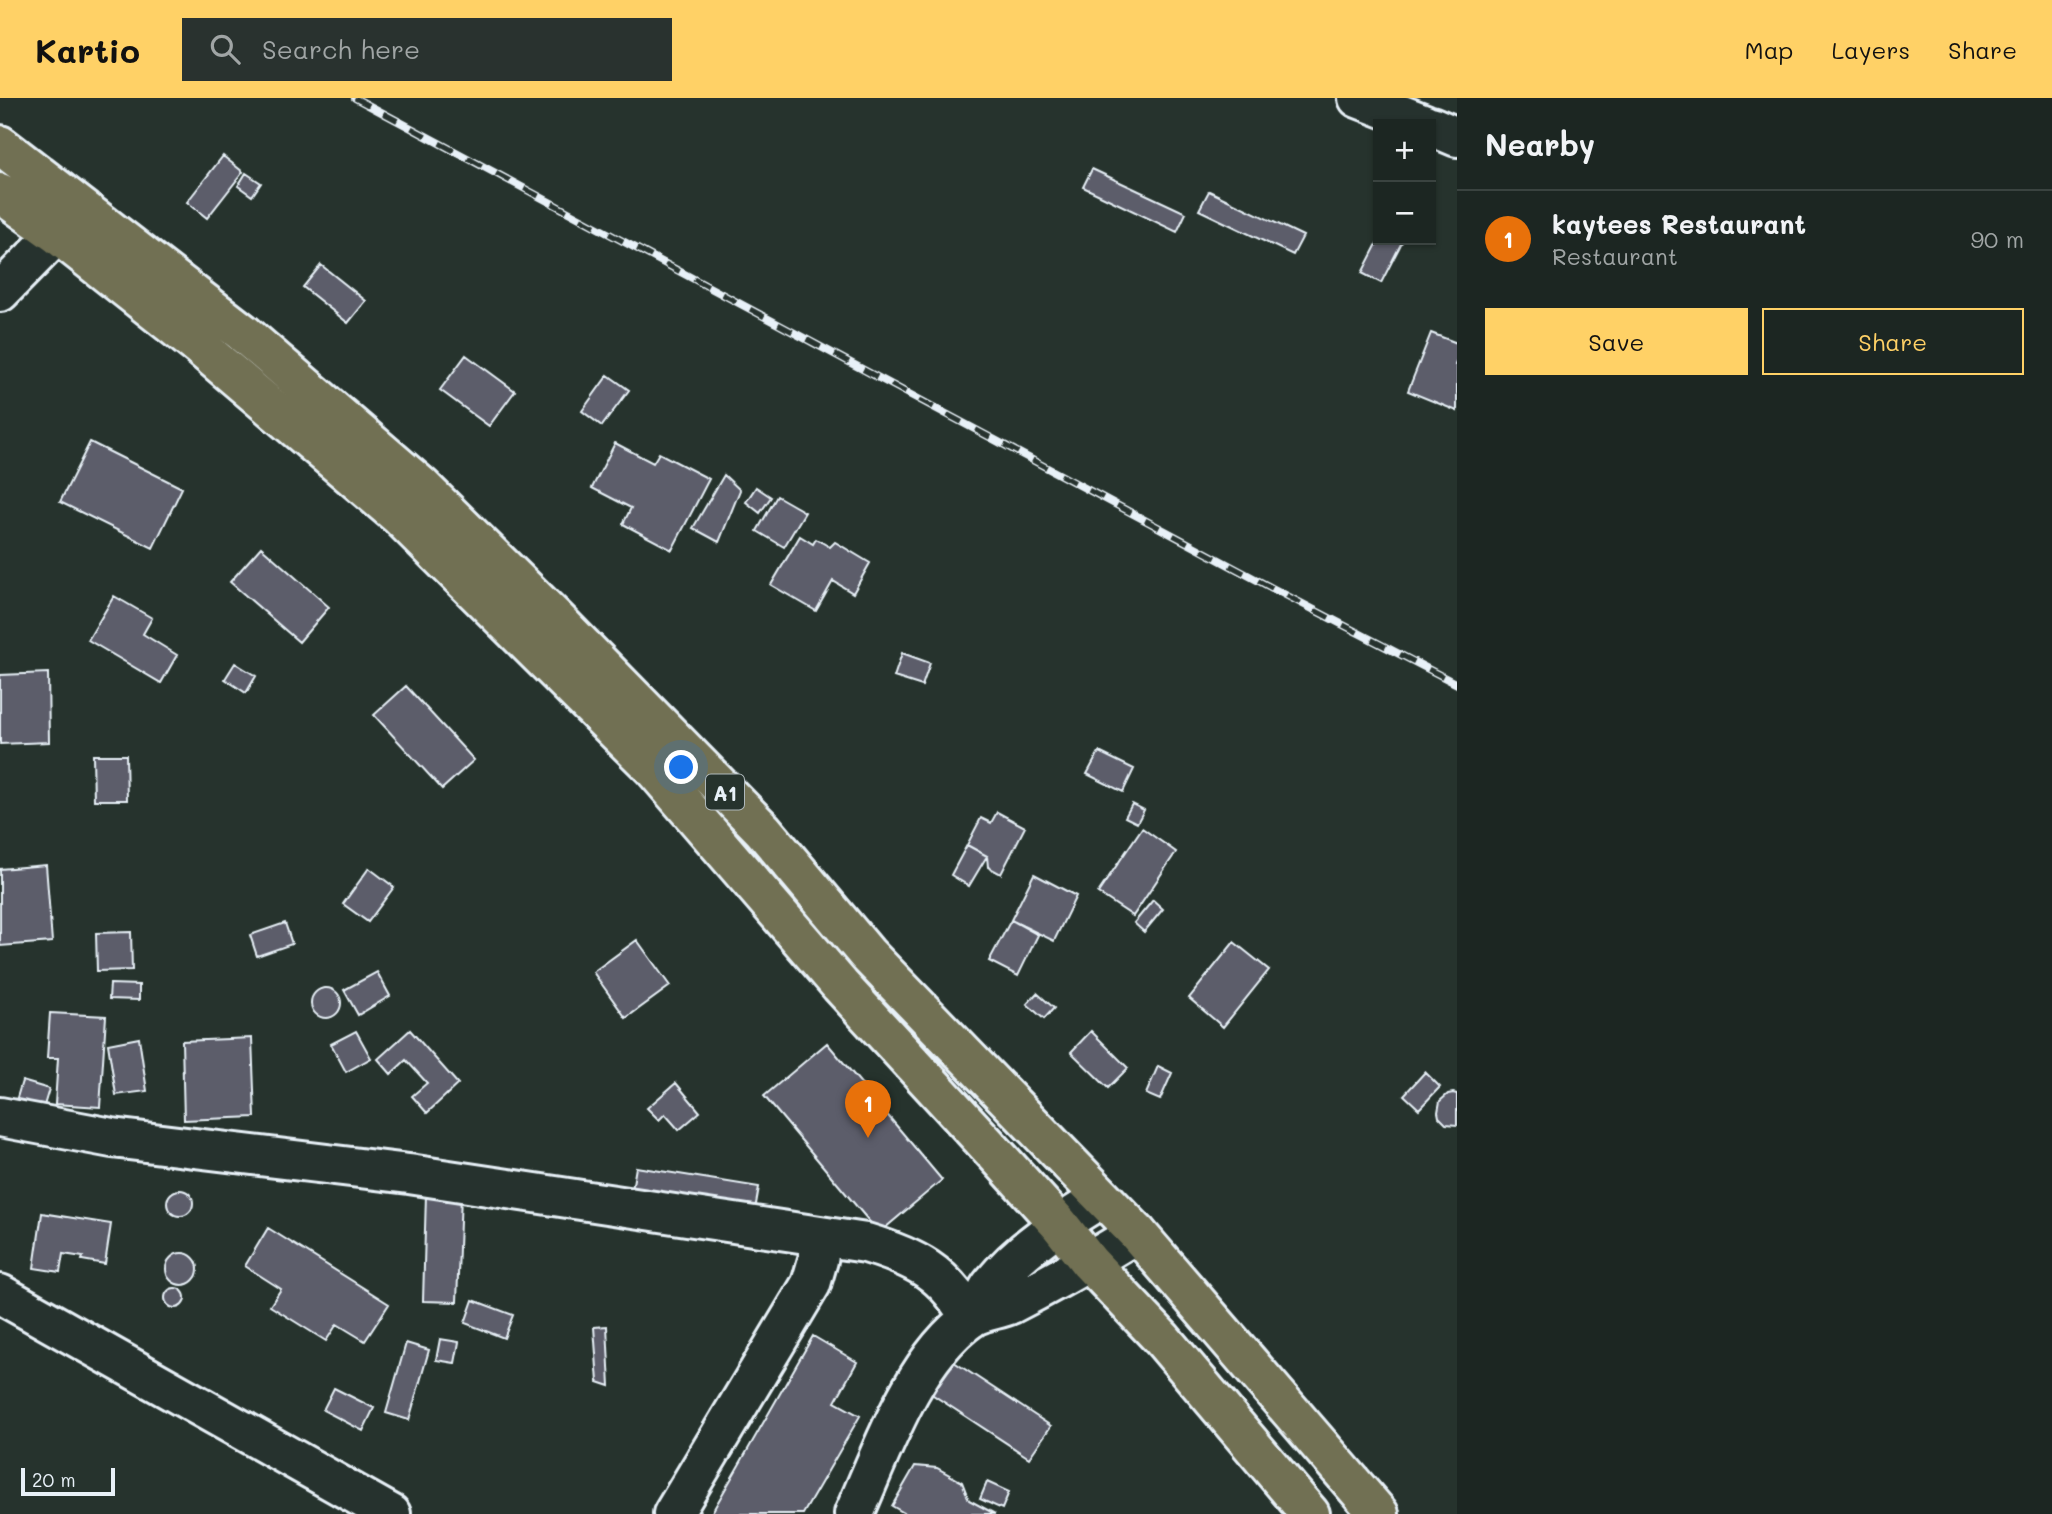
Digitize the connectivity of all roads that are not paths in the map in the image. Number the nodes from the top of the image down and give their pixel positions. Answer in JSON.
{"nodes":[{"id":1,"x":1358,"y":98,"type":"edge"},
{"id":2,"x":1412,"y":119,"type":"edge"},
{"id":3,"x":1436,"y":128,"type":"edge"},
{"id":4,"x":1457,"y":137,"type":"edge"},
{"id":5,"x":0,"y":145,"type":"edge"},
{"id":6,"x":0,"y":193,"type":"edge"},
{"id":7,"x":57,"y":234,"type":"junction"},
{"id":8,"x":0,"y":292,"type":"edge"},
{"id":9,"x":0,"y":1117,"type":"edge"},
{"id":10,"x":1102,"y":1198,"type":"junction"},
{"id":11,"x":1059,"y":1224,"type":"junction"},
{"id":12,"x":1137,"y":1234,"type":"junction"},
{"id":13,"x":822,"y":1237,"type":"junction"},
{"id":14,"x":1089,"y":1262,"type":"junction"},
{"id":15,"x":0,"y":1294,"type":"edge"},
{"id":16,"x":975,"y":1316,"type":"junction"},
{"id":17,"x":391,"y":1514,"type":"edge"},
{"id":18,"x":673,"y":1514,"type":"edge"},
{"id":19,"x":854,"y":1514,"type":"edge"},
{"id":20,"x":1310,"y":1514,"type":"edge"},
{"id":21,"x":1379,"y":1514,"type":"edge"}],
"edges":[{"from":1,"to":2,"type":"street"},
{"from":3,"to":4,"type":"street"},
{"from":5,"to":10,"type":"highway","number":"A1"},
{"from":6,"to":7,"type":"highway","number":"A1"},
{"from":7,"to":8,"type":"street"},
{"from":7,"to":11,"type":"highway","number":"A1"},
{"from":9,"to":13,"type":"street"},
{"from":10,"to":11,"type":"street"},
{"from":10,"to":12,"type":"highway","number":"A1"},
{"from":11,"to":14,"type":"highway","number":"A1"},
{"from":11,"to":16,"type":"street"},
{"from":12,"to":14,"type":"street"},
{"from":12,"to":21,"type":"highway","number":"A1"},
{"from":13,"to":16,"type":"street"},
{"from":13,"to":18,"type":"street"},
{"from":14,"to":16,"type":"street"},
{"from":14,"to":20,"type":"highway","number":"A1"},
{"from":15,"to":17,"type":"street"},
{"from":16,"to":19,"type":"street"}]}
